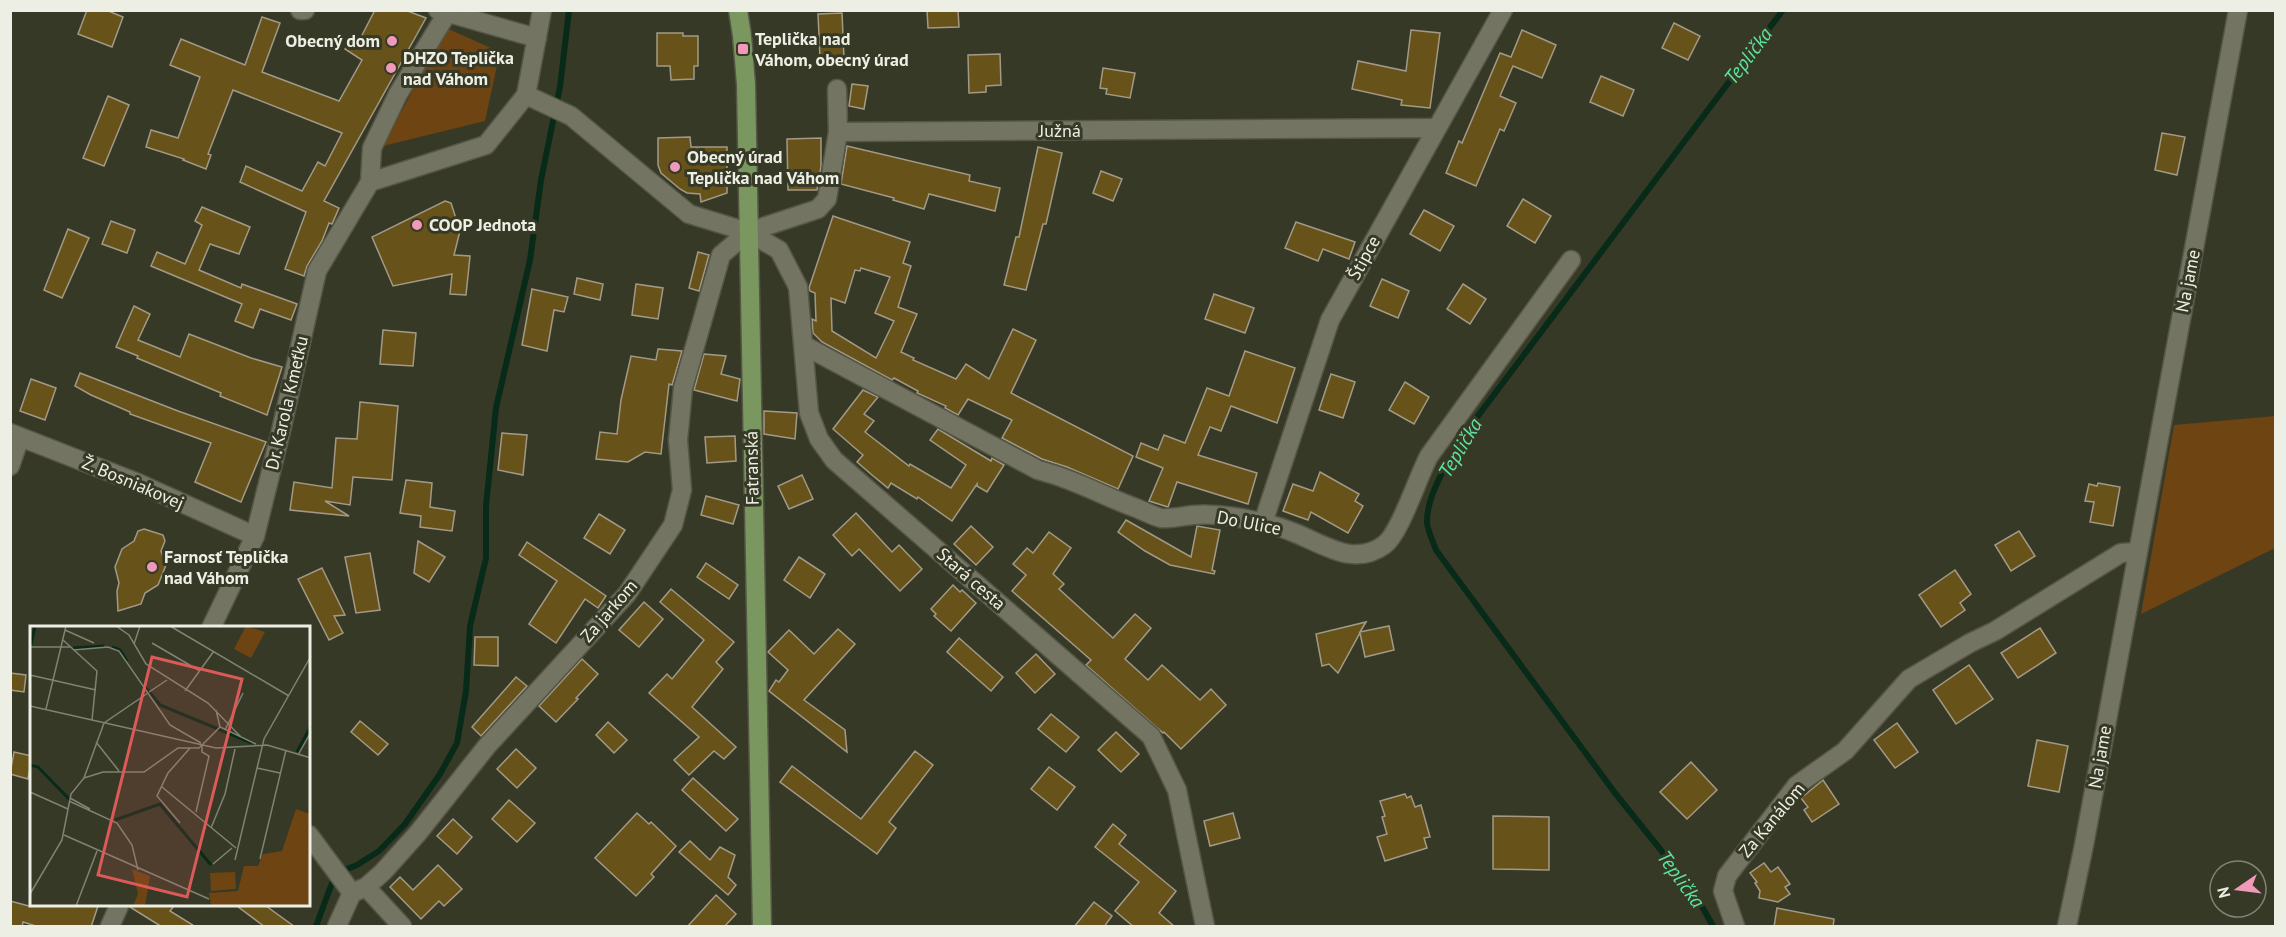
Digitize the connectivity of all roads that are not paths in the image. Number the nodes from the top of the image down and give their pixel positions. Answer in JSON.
{"nodes":[{"id":1,"x":300,"y":10,"type":"edge"},
{"id":2,"x":305,"y":10,"type":"edge"},
{"id":3,"x":542,"y":10,"type":"edge"},
{"id":4,"x":738,"y":10,"type":"edge"},
{"id":5,"x":1503,"y":10,"type":"edge"},
{"id":6,"x":2238,"y":10,"type":"edge"},
{"id":7,"x":444,"y":12,"type":"edge"},
{"id":8,"x":537,"y":38,"type":"junction"},
{"id":9,"x":837,"y":89,"type":"dead end"},
{"id":10,"x":526,"y":95,"type":"junction"},
{"id":11,"x":1436,"y":128,"type":"junction"},
{"id":12,"x":838,"y":132,"type":"junction"},
{"id":13,"x":370,"y":182,"type":"junction"},
{"id":14,"x":748,"y":232,"type":"junction"},
{"id":15,"x":1571,"y":260,"type":"dead end"},
{"id":16,"x":805,"y":346,"type":"junction"},
{"id":17,"x":15,"y":435,"type":"edge"},
{"id":18,"x":10,"y":466,"type":"edge"},
{"id":19,"x":1263,"y":523,"type":"junction"},
{"id":20,"x":255,"y":536,"type":"junction"},
{"id":21,"x":2137,"y":552,"type":"junction"},
{"id":22,"x":212,"y":626,"type":"edge"},
{"id":23,"x":310,"y":836,"type":"edge"},
{"id":24,"x":349,"y":882,"type":"junction"},
{"id":25,"x":120,"y":907,"type":"edge"},
{"id":26,"x":110,"y":927,"type":"edge"},
{"id":27,"x":337,"y":927,"type":"edge"},
{"id":28,"x":402,"y":927,"type":"edge"},
{"id":29,"x":762,"y":927,"type":"edge"},
{"id":30,"x":1205,"y":927,"type":"edge"},
{"id":31,"x":1736,"y":927,"type":"edge"},
{"id":32,"x":2067,"y":927,"type":"edge"}],
"edges":[{"from":1,"to":2,"type":"street"},
{"from":3,"to":8,"type":"street"},
{"from":4,"to":14,"type":"main road","name":"Fatranská"},
{"from":5,"to":11,"type":"street","name":"Štipce"},
{"from":6,"to":21,"type":"street","name":"Na jame"},
{"from":7,"to":8,"type":"street"},
{"from":7,"to":13,"type":"street"},
{"from":8,"to":10,"type":"street"},
{"from":9,"to":12,"type":"street"},
{"from":10,"to":13,"type":"street"},
{"from":10,"to":14,"type":"street","name":"Stará cesta"},
{"from":11,"to":12,"type":"street","name":"Južná"},
{"from":11,"to":19,"type":"street","name":"Štipce"},
{"from":12,"to":14,"type":"street"},
{"from":13,"to":20,"type":"street","name":"Dr. Karola Kmeťku"},
{"from":14,"to":16,"type":"street","name":"Stará cesta"},
{"from":14,"to":24,"type":"street","name":"Za jarkom"},
{"from":14,"to":29,"type":"main road","name":"Fatranská"},
{"from":15,"to":19,"type":"street","name":"Do Ulice"},
{"from":16,"to":19,"type":"street","name":"Do Ulice"},
{"from":16,"to":30,"type":"street","name":"Stará cesta"},
{"from":17,"to":18,"type":"street"},
{"from":17,"to":20,"type":"street","name":"Ž. Bosniakovej"},
{"from":20,"to":22,"type":"street","name":"Dr. Karola Kmeťku"},
{"from":21,"to":31,"type":"street","name":"Za Kanálom"},
{"from":21,"to":32,"type":"street","name":"Na jame"},
{"from":23,"to":24,"type":"street"},
{"from":24,"to":27,"type":"street","name":"Za jarkom"},
{"from":24,"to":28,"type":"street"},
{"from":25,"to":26,"type":"street"}]}
